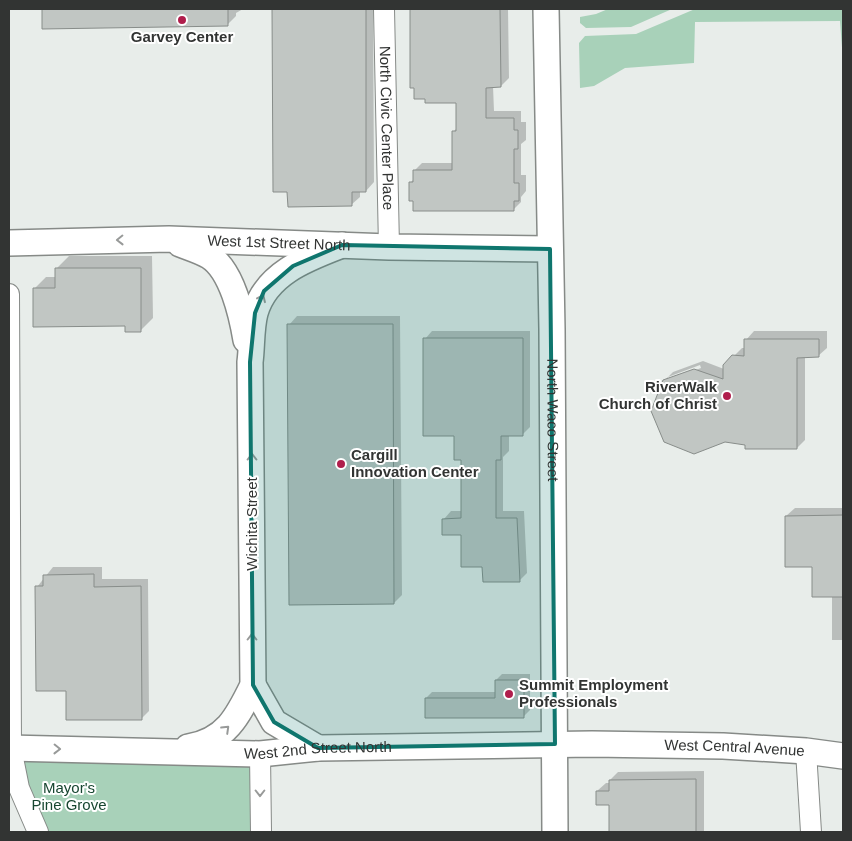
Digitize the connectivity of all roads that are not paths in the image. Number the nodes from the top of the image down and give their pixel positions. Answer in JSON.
{"nodes":[{"id":1,"x":384,"y":9,"type":"edge"},
{"id":2,"x":546,"y":9,"type":"edge"},
{"id":3,"x":169,"y":239,"type":"junction"},
{"id":4,"x":9,"y":243,"type":"edge"},
{"id":5,"x":342,"y":245,"type":"junction"},
{"id":6,"x":389,"y":247,"type":"junction"},
{"id":7,"x":550,"y":249,"type":"junction"},
{"id":8,"x":9,"y":294,"type":"edge"},
{"id":9,"x":250,"y":362,"type":"junction"},
{"id":10,"x":253,"y":685,"type":"junction"},
{"id":11,"x":555,"y":744,"type":"junction"},
{"id":12,"x":627,"y":746,"type":"joint"},
{"id":13,"x":10,"y":748,"type":"edge"},
{"id":14,"x":318,"y":748,"type":"junction"},
{"id":15,"x":165,"y":750,"type":"junction"},
{"id":16,"x":806,"y":751,"type":"junction"},
{"id":17,"x":260,"y":754,"type":"junction"},
{"id":18,"x":843,"y":756,"type":"edge"},
{"id":19,"x":38,"y":832,"type":"edge"},
{"id":20,"x":260,"y":832,"type":"edge"},
{"id":21,"x":555,"y":832,"type":"edge"},
{"id":22,"x":811,"y":832,"type":"edge"}],
"edges":[{"from":1,"to":6,"type":"street","name":"North Civic Center Place"},
{"from":2,"to":7,"type":"street","name":"North Waco Street"},
{"from":3,"to":4,"type":"street","name":"West 1st Street North","one_way":true},
{"from":3,"to":5,"type":"street","name":"West 1st Street North"},
{"from":3,"to":9,"type":"street"},
{"from":5,"to":6,"type":"street","name":"West 1st Street North"},
{"from":9,"to":5,"type":"street","one_way":true},
{"from":6,"to":7,"type":"street","name":"West 1st Street North"},
{"from":7,"to":11,"type":"street","name":"North Waco Street"},
{"from":8,"to":13,"type":"street"},
{"from":10,"to":9,"type":"street","name":"Wichita Street","one_way":true},
{"from":10,"to":14,"type":"street"},
{"from":15,"to":10,"type":"street","one_way":true},
{"from":11,"to":12,"type":"street","name":"West 2nd Street North"},
{"from":11,"to":14,"type":"street","name":"West 2nd Street North"},
{"from":11,"to":21,"type":"street","name":"North Waco Street"},
{"from":12,"to":16,"type":"street","name":"West Central Avenue"},
{"from":13,"to":15,"type":"street","name":"West 2nd Street North","one_way":true},
{"from":13,"to":19,"type":"street"},
{"from":14,"to":17,"type":"street","name":"West 2nd Street North"},
{"from":15,"to":17,"type":"street","name":"West 2nd Street North"},
{"from":16,"to":18,"type":"street","name":"West Central Avenue"},
{"from":16,"to":22,"type":"street"},
{"from":17,"to":20,"type":"street","one_way":true}]}
